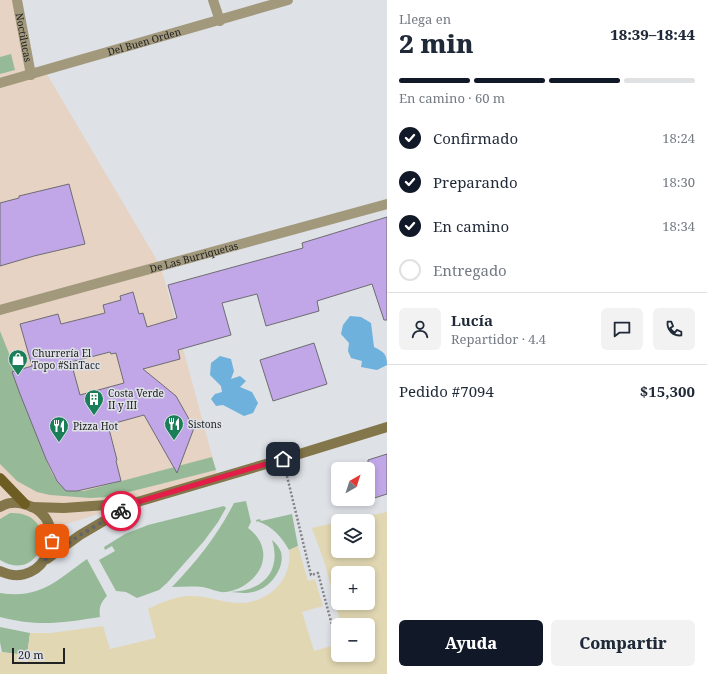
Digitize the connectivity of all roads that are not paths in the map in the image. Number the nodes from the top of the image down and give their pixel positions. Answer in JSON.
{"nodes":[{"id":1,"x":17,"y":0,"type":"edge"},
{"id":2,"x":213,"y":0,"type":"edge"},
{"id":3,"x":288,"y":0,"type":"edge"},
{"id":4,"x":220,"y":21,"type":"junction"},
{"id":5,"x":31,"y":75,"type":"junction"},
{"id":6,"x":0,"y":84,"type":"edge"},
{"id":7,"x":387,"y":204,"type":"edge"},
{"id":8,"x":0,"y":310,"type":"edge"},
{"id":9,"x":387,"y":427,"type":"edge"},
{"id":10,"x":0,"y":478,"type":"edge"},
{"id":11,"x":134,"y":503,"type":"junction"},
{"id":12,"x":29,"y":505,"type":"junction"},
{"id":13,"x":0,"y":507,"type":"edge"},
{"id":14,"x":45,"y":560,"type":"junction"},
{"id":15,"x":0,"y":571,"type":"edge"}],
"edges":[{"from":1,"to":5,"type":"street","name":"Noctilucas"},
{"from":2,"to":4,"type":"street"},
{"from":3,"to":4,"type":"street","name":"Del Buen Orden"},
{"from":4,"to":5,"type":"street","name":"Del Buen Orden"},
{"from":5,"to":6,"type":"street","name":"Del Buen Orden"},
{"from":7,"to":8,"type":"street","name":"De Las Burriquetas"},
{"from":9,"to":11,"type":"main road"},
{"from":10,"to":12,"type":"main road"},
{"from":11,"to":12,"type":"main road"},
{"from":11,"to":14,"type":"main road"},
{"from":12,"to":13,"type":"main road"},
{"from":12,"to":14,"type":"main road"},
{"from":14,"to":15,"type":"main road"}]}
